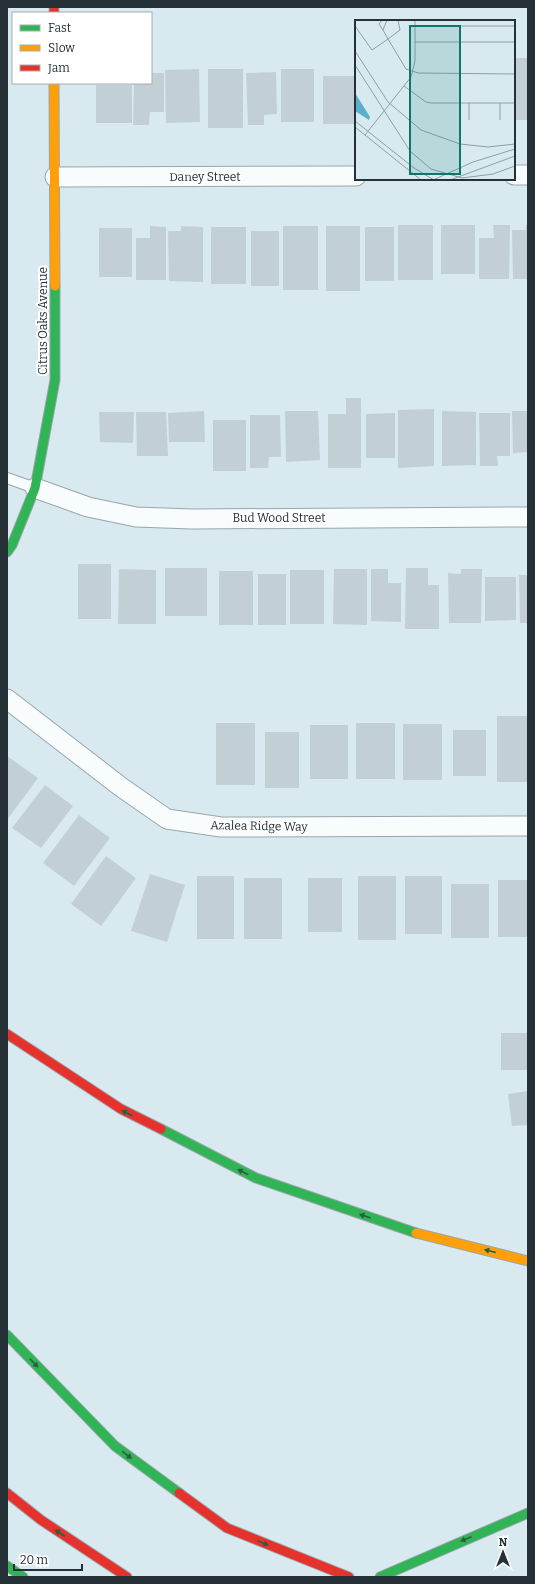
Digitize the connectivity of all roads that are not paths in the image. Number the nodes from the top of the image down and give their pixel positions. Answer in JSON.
{"nodes":[{"id":1,"x":54,"y":84,"type":"edge"},
{"id":2,"x":515,"y":175,"type":"edge"},
{"id":3,"x":528,"y":175,"type":"edge"},
{"id":4,"x":355,"y":176,"type":"edge"},
{"id":5,"x":55,"y":177,"type":"junction"},
{"id":6,"x":7,"y":478,"type":"edge"},
{"id":7,"x":35,"y":488,"type":"junction"},
{"id":8,"x":528,"y":517,"type":"edge"},
{"id":9,"x":7,"y":552,"type":"edge"},
{"id":10,"x":7,"y":699,"type":"edge"},
{"id":11,"x":528,"y":826,"type":"edge"},
{"id":12,"x":7,"y":1034,"type":"edge"},
{"id":13,"x":528,"y":1261,"type":"edge"},
{"id":14,"x":7,"y":1335,"type":"edge"},
{"id":15,"x":7,"y":1493,"type":"edge"},
{"id":16,"x":528,"y":1513,"type":"edge"},
{"id":17,"x":7,"y":1566,"type":"edge"},
{"id":18,"x":23,"y":1577,"type":"edge"},
{"id":19,"x":127,"y":1577,"type":"edge"},
{"id":20,"x":349,"y":1577,"type":"edge"},
{"id":21,"x":380,"y":1577,"type":"edge"}],
"edges":[{"from":1,"to":5,"type":"main road","name":"Citrus Oaks Avenue"},
{"from":2,"to":3,"type":"street"},
{"from":4,"to":5,"type":"street","name":"Daney Street"},
{"from":5,"to":7,"type":"main road","name":"Citrus Oaks Avenue"},
{"from":6,"to":7,"type":"lane"},
{"from":7,"to":8,"type":"street","name":"Bud Wood Street"},
{"from":7,"to":9,"type":"main road","name":"Citrus Oaks Avenue"},
{"from":10,"to":11,"type":"street","name":"Azalea Ridge Way"},
{"from":13,"to":12,"type":"main road","one_way":true},
{"from":14,"to":20,"type":"main road","one_way":true},
{"from":19,"to":15,"type":"main road","one_way":true},
{"from":16,"to":21,"type":"main road","one_way":true},
{"from":17,"to":18,"type":"main road"}]}
